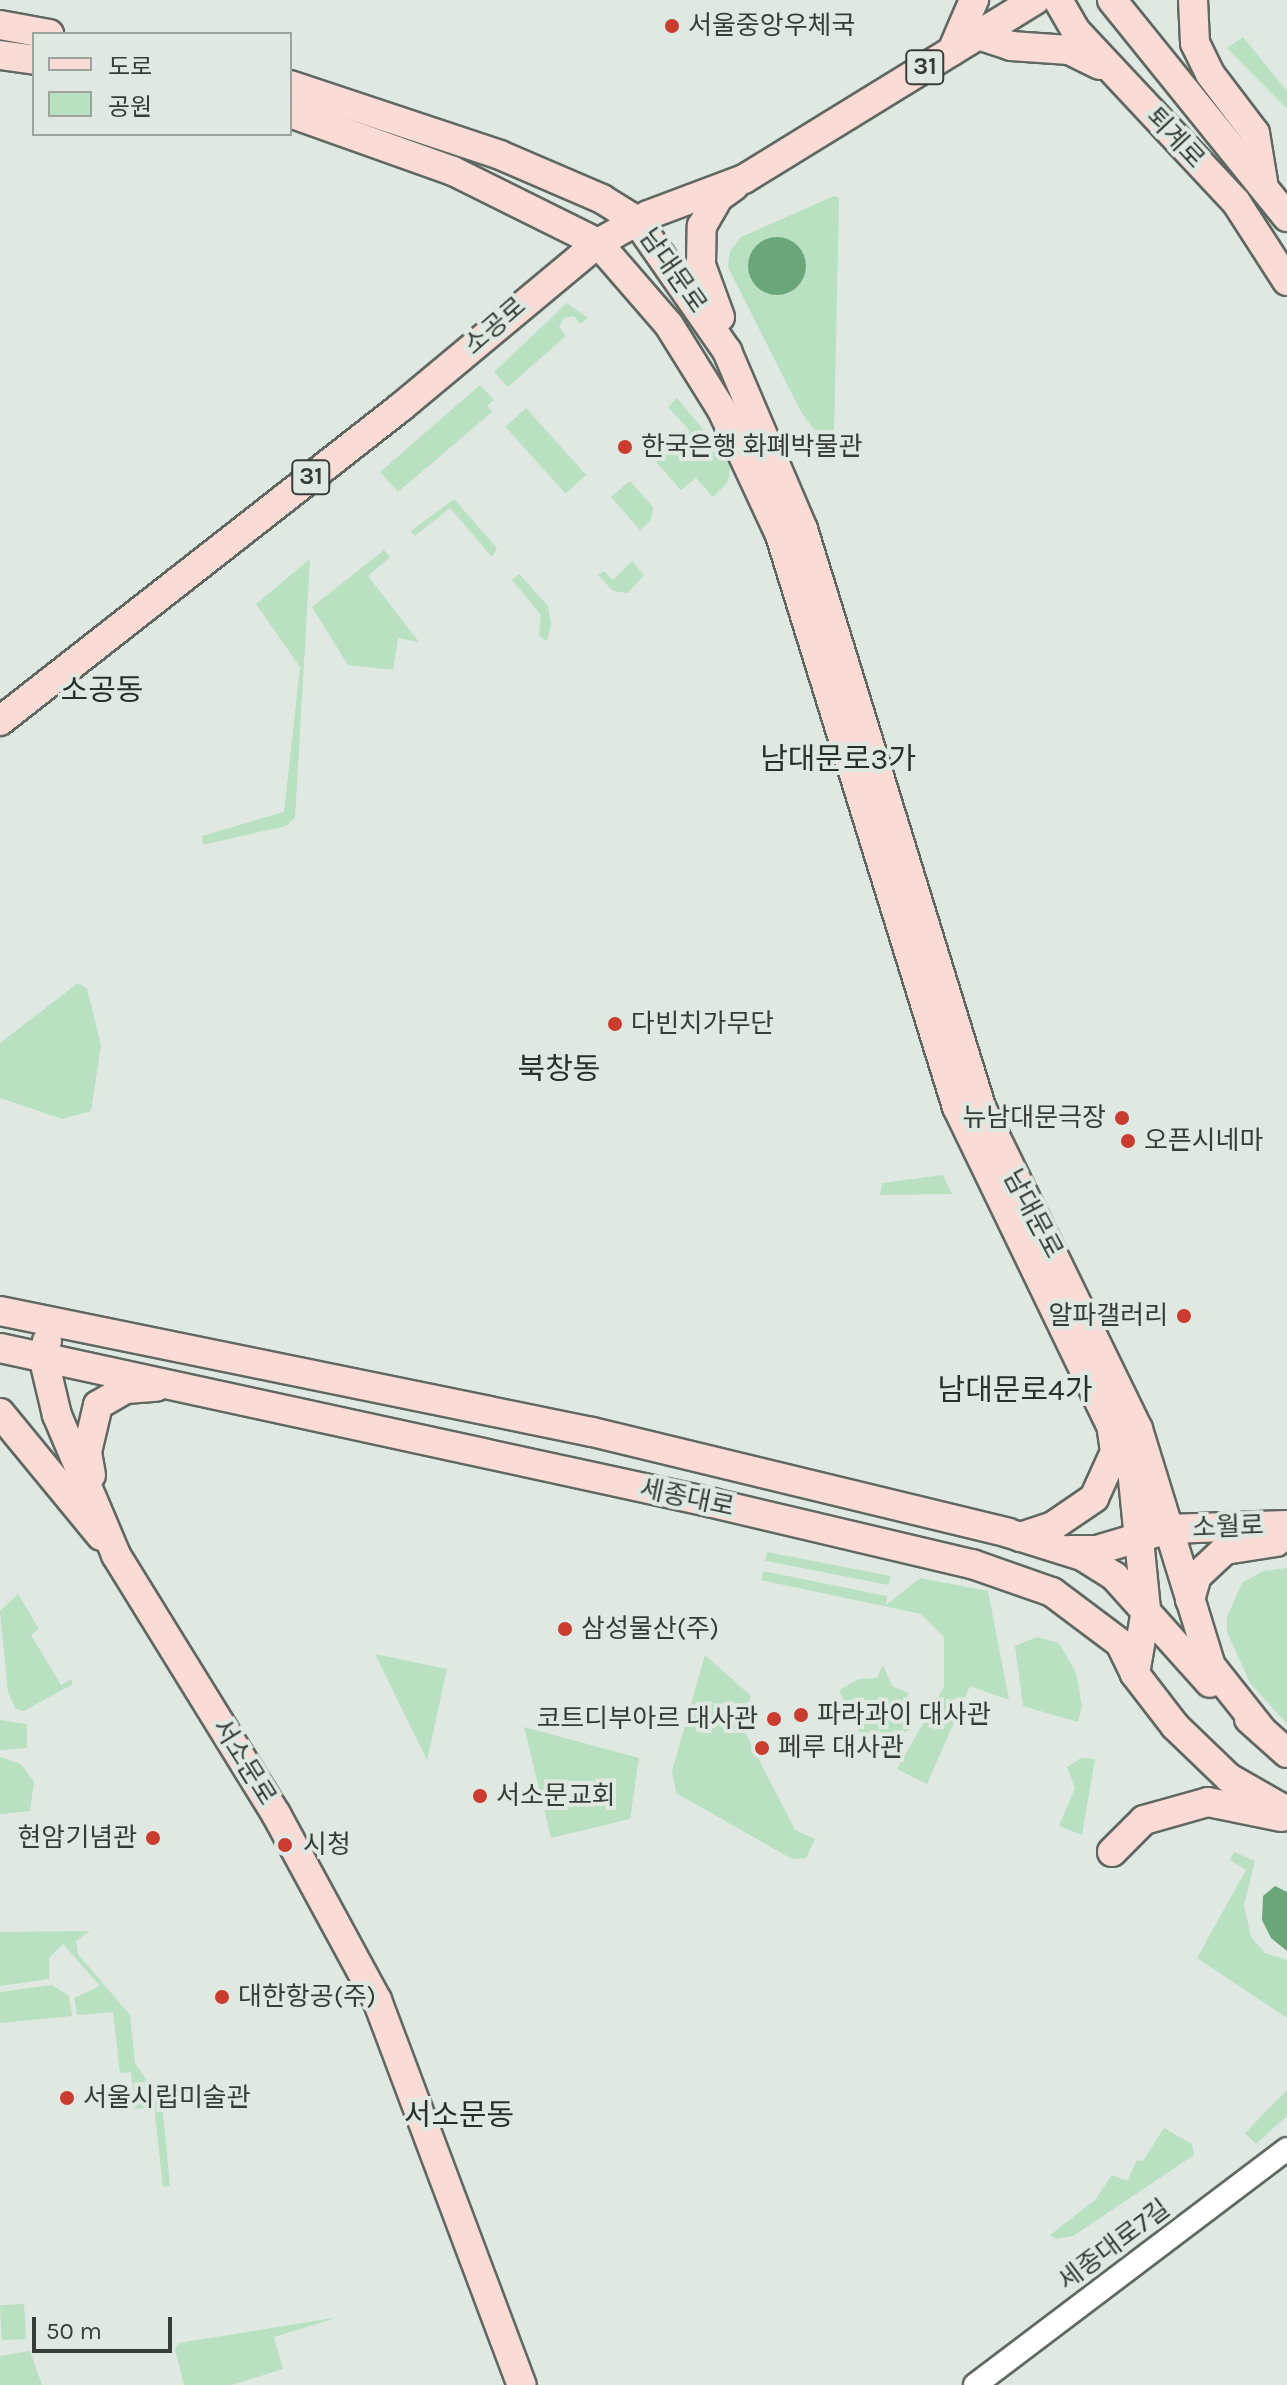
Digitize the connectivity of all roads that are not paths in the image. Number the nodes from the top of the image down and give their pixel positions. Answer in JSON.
{"nodes":[{"id":1,"x":974,"y":0,"type":"edge"},
{"id":2,"x":1035,"y":0,"type":"edge"},
{"id":3,"x":1058,"y":0,"type":"edge"},
{"id":4,"x":1112,"y":0,"type":"edge"},
{"id":5,"x":1193,"y":0,"type":"edge"},
{"id":6,"x":0,"y":25,"type":"edge"},
{"id":7,"x":38,"y":32,"type":"edge"},
{"id":8,"x":978,"y":35,"type":"junction"},
{"id":9,"x":952,"y":51,"type":"junction"},
{"id":10,"x":0,"y":55,"type":"edge"},
{"id":11,"x":32,"y":60,"type":"edge"},
{"id":12,"x":292,"y":86,"type":"edge"},
{"id":13,"x":1127,"y":87,"type":"junction"},
{"id":14,"x":292,"y":114,"type":"edge"},
{"id":15,"x":1207,"y":115,"type":"junction"},
{"id":16,"x":744,"y":179,"type":"junction"},
{"id":17,"x":1263,"y":182,"type":"junction"},
{"id":18,"x":1287,"y":217,"type":"edge"},
{"id":19,"x":636,"y":220,"type":"junction"},
{"id":20,"x":598,"y":243,"type":"junction"},
{"id":21,"x":1287,"y":281,"type":"edge"},
{"id":22,"x":727,"y":351,"type":"junction"},
{"id":23,"x":837,"y":681,"type":"junction"},
{"id":24,"x":0,"y":721,"type":"edge"},
{"id":25,"x":0,"y":1311,"type":"edge"},
{"id":26,"x":52,"y":1320,"type":"junction"},
{"id":27,"x":0,"y":1348,"type":"edge"},
{"id":28,"x":43,"y":1356,"type":"junction"},
{"id":29,"x":185,"y":1387,"type":"junction"},
{"id":30,"x":0,"y":1413,"type":"edge"},
{"id":31,"x":1111,"y":1425,"type":"junction"},
{"id":32,"x":96,"y":1500,"type":"junction"},
{"id":33,"x":919,"y":1510,"type":"junction"},
{"id":34,"x":1287,"y":1525,"type":"edge"},
{"id":35,"x":1155,"y":1533,"type":"junction"},
{"id":36,"x":1020,"y":1537,"type":"junction"},
{"id":37,"x":1287,"y":1541,"type":"edge"},
{"id":38,"x":914,"y":1550,"type":"junction"},
{"id":39,"x":1057,"y":1550,"type":"junction"},
{"id":40,"x":116,"y":1555,"type":"junction"},
{"id":41,"x":1190,"y":1600,"type":"junction"},
{"id":42,"x":1146,"y":1610,"type":"junction"},
{"id":43,"x":1135,"y":1674,"type":"junction"},
{"id":44,"x":1261,"y":1729,"type":"junction"},
{"id":45,"x":1287,"y":1753,"type":"edge"},
{"id":46,"x":1287,"y":1811,"type":"edge"},
{"id":47,"x":1287,"y":1818,"type":"edge"},
{"id":48,"x":1112,"y":1852,"type":"dead end"},
{"id":49,"x":1287,"y":2149,"type":"edge"},
{"id":50,"x":522,"y":2385,"type":"edge"},
{"id":51,"x":975,"y":2385,"type":"edge"}],
"edges":[{"from":1,"to":9,"type":"main road"},
{"from":2,"to":8,"type":"main road","name":"소공로","number":"31"},
{"from":3,"to":13,"type":"main road","name":"퇴계로"},
{"from":4,"to":15,"type":"main road","name":"퇴계로"},
{"from":5,"to":17,"type":"main road"},
{"from":6,"to":7,"type":"main road"},
{"from":8,"to":9,"type":"main road","name":"소공로","number":"31"},
{"from":8,"to":13,"type":"main road"},
{"from":9,"to":16,"type":"main road","name":"소공로","number":"31"},
{"from":10,"to":11,"type":"main road"},
{"from":12,"to":19,"type":"main road","name":"남대문로"},
{"from":13,"to":15,"type":"main road"},
{"from":13,"to":21,"type":"main road","name":"퇴계로"},
{"from":14,"to":20,"type":"main road","name":"남대문로"},
{"from":15,"to":17,"type":"main road","name":"퇴계로"},
{"from":16,"to":19,"type":"main road","name":"소공로","number":"31"},
{"from":16,"to":22,"type":"main road"},
{"from":17,"to":18,"type":"main road","name":"퇴계로"},
{"from":19,"to":20,"type":"main road","name":"소공로","number":"31"},
{"from":19,"to":22,"type":"main road","name":"남대문로"},
{"from":20,"to":23,"type":"main road","name":"남대문로"},
{"from":20,"to":24,"type":"main road","name":"소공로","number":"31"},
{"from":22,"to":23,"type":"main road","name":"남대문로"},
{"from":23,"to":31,"type":"main road","name":"남대문로"},
{"from":23,"to":35,"type":"main road","name":"남대문로"},
{"from":25,"to":26,"type":"main road","name":"세종대로"},
{"from":26,"to":28,"type":"main road","name":"서소문로"},
{"from":26,"to":33,"type":"main road","name":"세종대로"},
{"from":27,"to":28,"type":"main road","name":"세종대로"},
{"from":28,"to":29,"type":"main road","name":"세종대로"},
{"from":28,"to":32,"type":"main road","name":"서소문로"},
{"from":29,"to":32,"type":"main road"},
{"from":29,"to":38,"type":"main road","name":"세종대로"},
{"from":30,"to":40,"type":"main road"},
{"from":31,"to":35,"type":"main road","name":"남대문로"},
{"from":31,"to":36,"type":"main road"},
{"from":32,"to":40,"type":"main road","name":"서소문로"},
{"from":33,"to":36,"type":"main road","name":"세종대로"},
{"from":33,"to":38,"type":"main road"},
{"from":34,"to":35,"type":"main road","name":"소월로"},
{"from":35,"to":39,"type":"main road","name":"소월로"},
{"from":35,"to":41,"type":"main road","name":"남대문로"},
{"from":35,"to":42,"type":"main road","name":"남대문로"},
{"from":36,"to":39,"type":"main road","name":"세종대로"},
{"from":37,"to":41,"type":"main road","name":"소월로"},
{"from":38,"to":43,"type":"main road","name":"세종대로"},
{"from":39,"to":42,"type":"main road","name":"세종대로"},
{"from":40,"to":50,"type":"main road","name":"서소문로"},
{"from":41,"to":44,"type":"main road","name":"남대문로"},
{"from":42,"to":43,"type":"main road","name":"남대문로"},
{"from":42,"to":44,"type":"main road","name":"세종대로"},
{"from":43,"to":46,"type":"main road","name":"세종대로"},
{"from":44,"to":45,"type":"main road","name":"세종대로"},
{"from":47,"to":48,"type":"main road"},
{"from":49,"to":51,"type":"street","name":"세종대로7길"}]}
